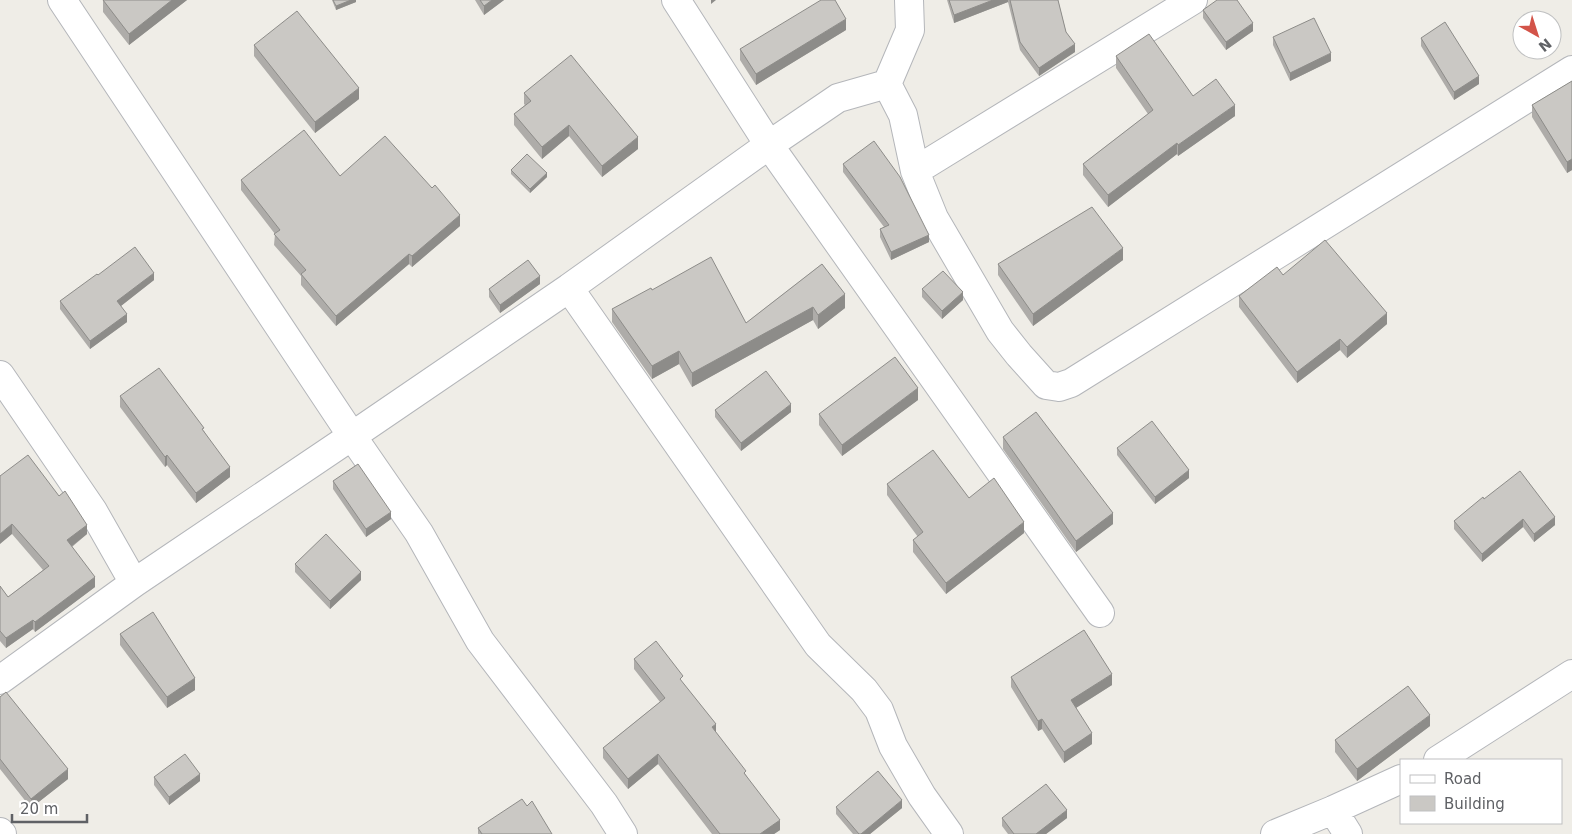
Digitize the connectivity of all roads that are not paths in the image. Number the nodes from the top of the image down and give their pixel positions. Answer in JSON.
{"nodes":[{"id":1,"x":62,"y":0,"type":"edge"},
{"id":2,"x":676,"y":0,"type":"edge"},
{"id":3,"x":909,"y":0,"type":"edge"},
{"id":4,"x":1193,"y":0,"type":"edge"},
{"id":5,"x":1572,"y":70,"type":"edge"},
{"id":6,"x":887,"y":84,"type":"junction"},
{"id":7,"x":769,"y":145,"type":"junction"},
{"id":8,"x":915,"y":172,"type":"junction"},
{"id":9,"x":569,"y":288,"type":"junction"},
{"id":10,"x":0,"y":375,"type":"edge"},
{"id":11,"x":352,"y":436,"type":"junction"},
{"id":12,"x":134,"y":583,"type":"junction"},
{"id":13,"x":1100,"y":613,"type":"dead end"},
{"id":14,"x":1572,"y":674,"type":"edge"},
{"id":15,"x":0,"y":680,"type":"edge"},
{"id":16,"x":1440,"y":759,"type":"edge"},
{"id":17,"x":1400,"y":779,"type":"edge"},
{"id":18,"x":1334,"y":810,"type":"junction"},
{"id":19,"x":623,"y":834,"type":"edge"},
{"id":20,"x":949,"y":834,"type":"edge"},
{"id":21,"x":1275,"y":834,"type":"edge"},
{"id":22,"x":1348,"y":834,"type":"edge"}],
"edges":[{"from":1,"to":11,"type":"street"},
{"from":2,"to":7,"type":"street"},
{"from":3,"to":6,"type":"street"},
{"from":4,"to":8,"type":"street"},
{"from":5,"to":8,"type":"street"},
{"from":6,"to":7,"type":"street"},
{"from":6,"to":8,"type":"street"},
{"from":7,"to":9,"type":"street"},
{"from":7,"to":13,"type":"street"},
{"from":9,"to":11,"type":"street"},
{"from":9,"to":20,"type":"street"},
{"from":10,"to":12,"type":"street"},
{"from":11,"to":12,"type":"street"},
{"from":11,"to":19,"type":"street"},
{"from":12,"to":15,"type":"street"},
{"from":14,"to":16,"type":"street"},
{"from":17,"to":18,"type":"street"},
{"from":18,"to":21,"type":"street"},
{"from":18,"to":22,"type":"street"}]}
